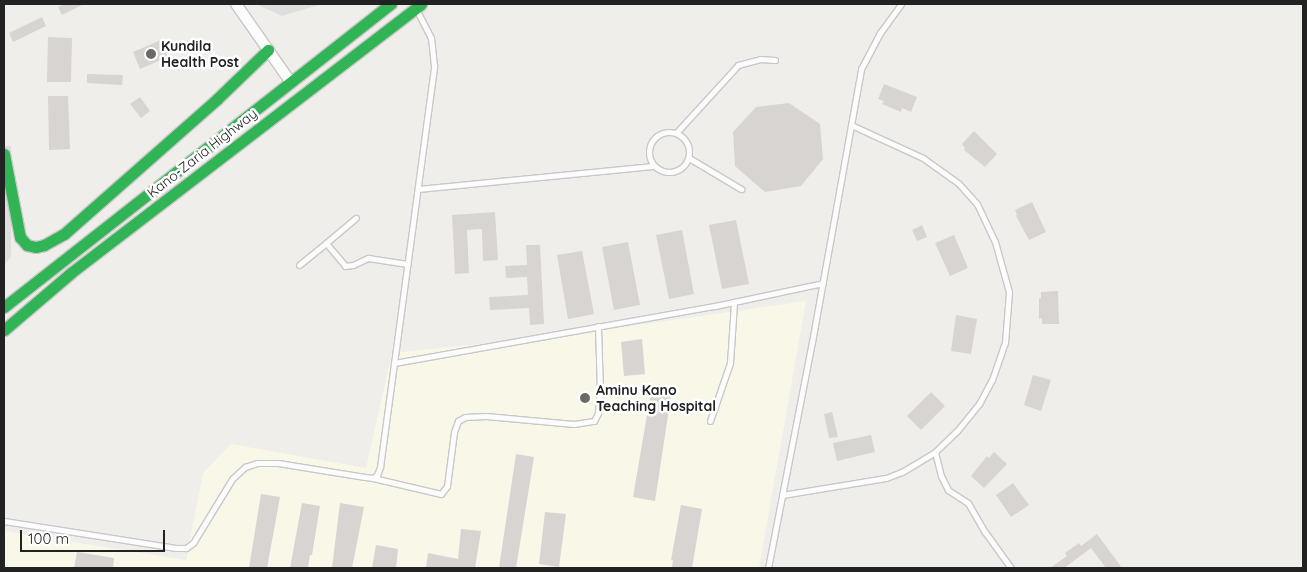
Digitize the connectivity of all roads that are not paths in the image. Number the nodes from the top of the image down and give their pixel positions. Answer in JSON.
{"nodes":[{"id":1,"x":236,"y":4,"type":"edge"},
{"id":2,"x":392,"y":4,"type":"edge"},
{"id":3,"x":901,"y":4,"type":"edge"},
{"id":4,"x":418,"y":6,"type":"edge"},
{"id":5,"x":268,"y":50,"type":"junction"},
{"id":6,"x":775,"y":60,"type":"dead end"},
{"id":7,"x":290,"y":81,"type":"junction"},
{"id":8,"x":851,"y":125,"type":"junction"},
{"id":9,"x":676,"y":133,"type":"junction"},
{"id":10,"x":4,"y":154,"type":"edge"},
{"id":11,"x":689,"y":158,"type":"junction"},
{"id":12,"x":653,"y":166,"type":"junction"},
{"id":13,"x":418,"y":189,"type":"junction"},
{"id":14,"x":741,"y":189,"type":"dead end"},
{"id":15,"x":356,"y":218,"type":"dead end"},
{"id":16,"x":326,"y":243,"type":"junction"},
{"id":17,"x":299,"y":264,"type":"dead end"},
{"id":18,"x":408,"y":264,"type":"junction"},
{"id":19,"x":823,"y":283,"type":"junction"},
{"id":20,"x":734,"y":302,"type":"junction"},
{"id":21,"x":4,"y":307,"type":"edge"},
{"id":22,"x":598,"y":326,"type":"junction"},
{"id":23,"x":4,"y":330,"type":"edge"},
{"id":24,"x":394,"y":363,"type":"junction"},
{"id":25,"x":710,"y":421,"type":"dead end"},
{"id":26,"x":935,"y":452,"type":"junction"},
{"id":27,"x":373,"y":478,"type":"junction"},
{"id":28,"x":782,"y":495,"type":"junction"},
{"id":29,"x":4,"y":522,"type":"edge"},
{"id":30,"x":768,"y":568,"type":"edge"},
{"id":31,"x":1011,"y":568,"type":"edge"}],
"edges":[{"from":1,"to":5,"type":"street"},
{"from":2,"to":7,"type":"main road","name":"Kano-Zaria Highway"},
{"from":3,"to":8,"type":"lane"},
{"from":4,"to":13,"type":"lane"},
{"from":4,"to":23,"type":"main road","name":"Kano-Zaria Highway"},
{"from":5,"to":7,"type":"street"},
{"from":5,"to":10,"type":"main road"},
{"from":6,"to":9,"type":"lane"},
{"from":7,"to":21,"type":"main road","name":"Kano-Zaria Highway"},
{"from":8,"to":19,"type":"lane"},
{"from":8,"to":26,"type":"lane"},
{"from":9,"to":11,"type":"lane"},
{"from":9,"to":12,"type":"lane"},
{"from":11,"to":12,"type":"lane"},
{"from":11,"to":14,"type":"lane"},
{"from":12,"to":13,"type":"lane"},
{"from":13,"to":18,"type":"lane"},
{"from":15,"to":16,"type":"lane"},
{"from":16,"to":17,"type":"lane"},
{"from":16,"to":18,"type":"lane"},
{"from":18,"to":24,"type":"lane"},
{"from":19,"to":20,"type":"lane"},
{"from":19,"to":28,"type":"lane"},
{"from":20,"to":22,"type":"lane"},
{"from":20,"to":25,"type":"lane"},
{"from":22,"to":24,"type":"lane"},
{"from":22,"to":27,"type":"lane"},
{"from":24,"to":27,"type":"lane"},
{"from":26,"to":28,"type":"lane"},
{"from":26,"to":31,"type":"lane"},
{"from":27,"to":29,"type":"lane"},
{"from":28,"to":30,"type":"lane"}]}
